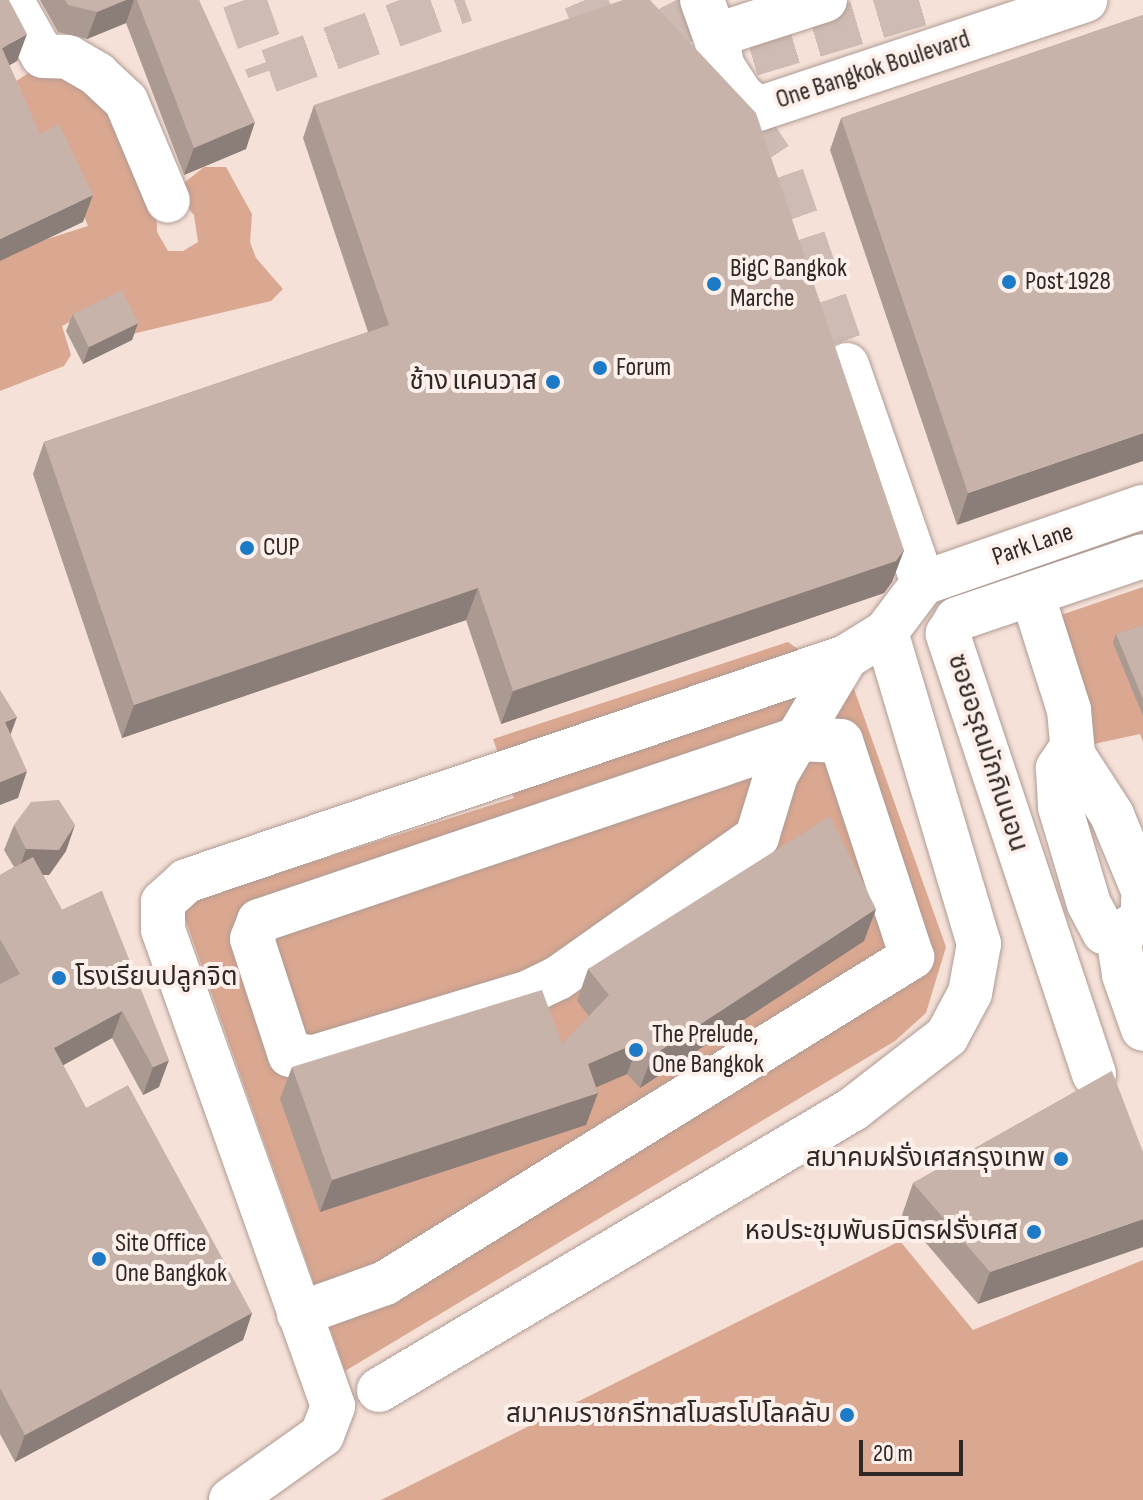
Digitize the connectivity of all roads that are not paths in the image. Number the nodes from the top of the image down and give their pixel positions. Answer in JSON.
{"nodes":[{"id":1,"x":11,"y":0,"type":"edge"},
{"id":2,"x":702,"y":0,"type":"edge"},
{"id":3,"x":825,"y":0,"type":"edge"},
{"id":4,"x":1085,"y":0,"type":"edge"},
{"id":5,"x":717,"y":42,"type":"junction"},
{"id":6,"x":168,"y":201,"type":"dead end"},
{"id":7,"x":847,"y":365,"type":"tunnel mouth"},
{"id":8,"x":1143,"y":507,"type":"edge"},
{"id":9,"x":1143,"y":556,"type":"edge"},
{"id":10,"x":923,"y":583,"type":"junction"},
{"id":11,"x":1032,"y":594,"type":"junction"},
{"id":12,"x":886,"y":632,"type":"junction"},
{"id":13,"x":846,"y":657,"type":"junction"},
{"id":14,"x":797,"y":739,"type":"junction"},
{"id":15,"x":1073,"y":754,"type":"junction"},
{"id":16,"x":1143,"y":890,"type":"edge"},
{"id":17,"x":1131,"y":918,"type":"edge"},
{"id":18,"x":1143,"y":1029,"type":"edge"},
{"id":19,"x":1094,"y":1074,"type":"dead end"},
{"id":20,"x":299,"y":1314,"type":"junction"},
{"id":21,"x":379,"y":1390,"type":"dead end"},
{"id":22,"x":231,"y":1500,"type":"edge"}],
"edges":[{"from":1,"to":6,"type":"main road"},
{"from":2,"to":5,"type":"main road"},
{"from":3,"to":5,"type":"main road"},
{"from":4,"to":5,"type":"main road","name":"One Bangkok Boulevard"},
{"from":7,"to":10,"type":"main road"},
{"from":8,"to":10,"type":"main road","name":"Park Lane"},
{"from":9,"to":11,"type":"main road","name":"ซอยอรุณมักกินนอน"},
{"from":10,"to":12,"type":"main road"},
{"from":11,"to":15,"type":"main road"},
{"from":11,"to":19,"type":"main road","name":"ซอยอรุณมักกินนอน"},
{"from":12,"to":13,"type":"main road"},
{"from":12,"to":21,"type":"main road"},
{"from":13,"to":14,"type":"main road"},
{"from":13,"to":20,"type":"main road"},
{"from":14,"to":14,"type":"main road"},
{"from":14,"to":20,"type":"main road"},
{"from":15,"to":16,"type":"main road"},
{"from":15,"to":17,"type":"main road"},
{"from":17,"to":18,"type":"main road"},
{"from":20,"to":22,"type":"main road"}]}
